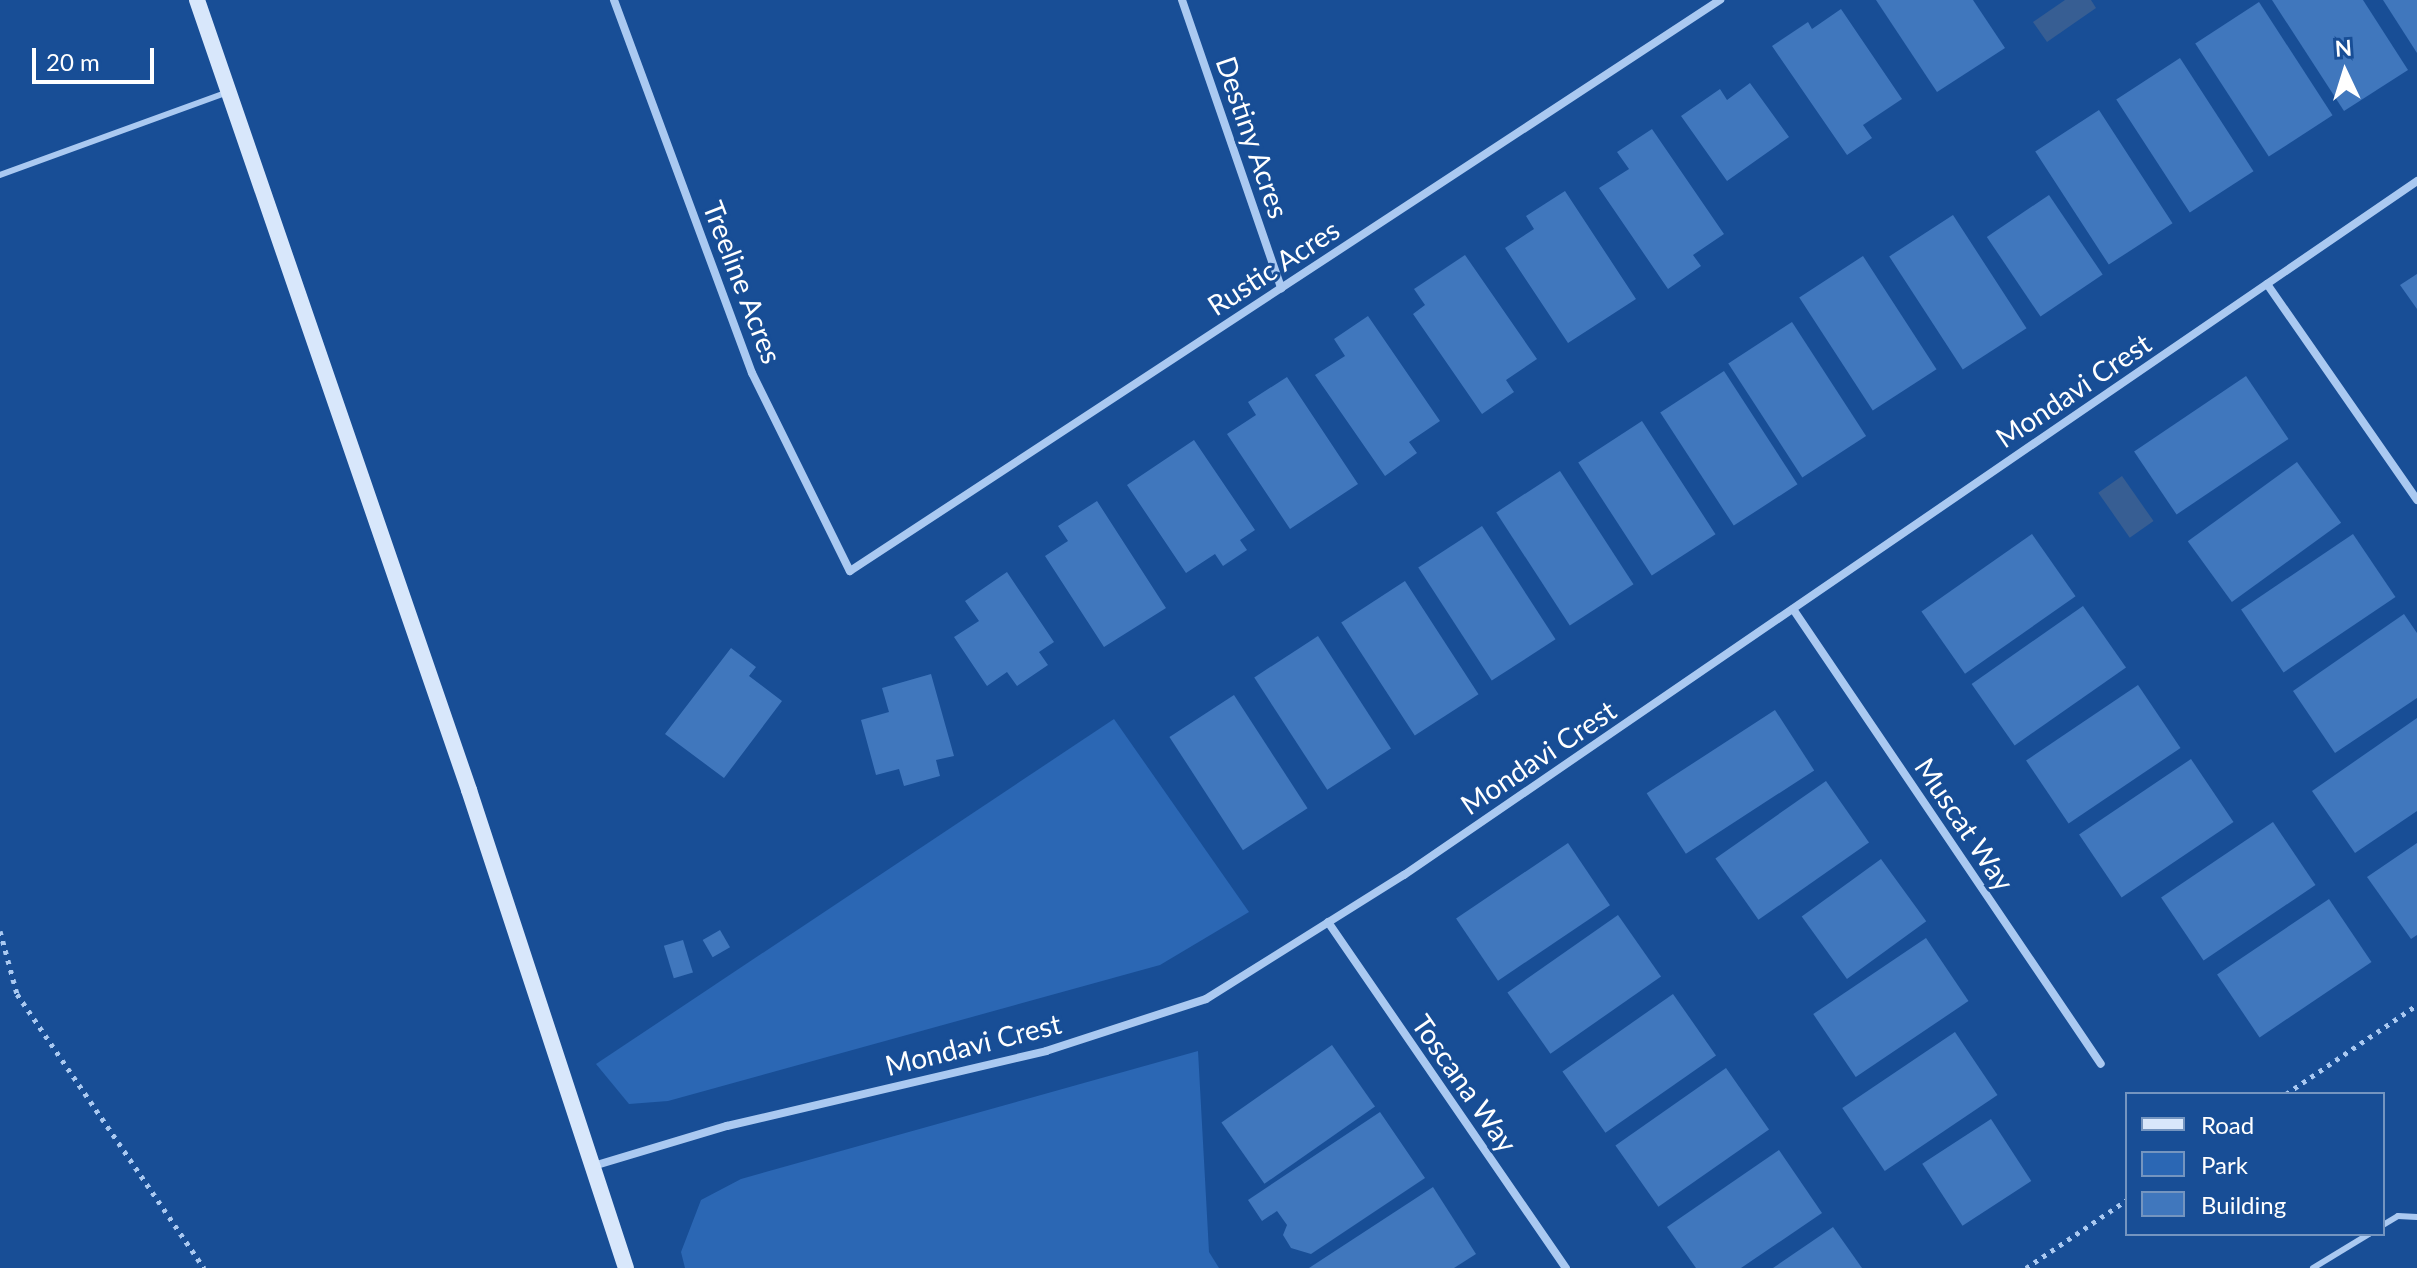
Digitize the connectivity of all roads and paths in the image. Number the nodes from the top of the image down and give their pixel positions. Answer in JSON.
{"nodes":[{"id":1,"x":197,"y":0,"type":"edge"},
{"id":2,"x":614,"y":0,"type":"edge"},
{"id":3,"x":1182,"y":0,"type":"edge"},
{"id":4,"x":1720,"y":0,"type":"edge"},
{"id":5,"x":229,"y":92,"type":"junction"},
{"id":6,"x":0,"y":175,"type":"edge"},
{"id":7,"x":2417,"y":181,"type":"edge"},
{"id":8,"x":2267,"y":284,"type":"junction"},
{"id":9,"x":1281,"y":288,"type":"junction"},
{"id":10,"x":2417,"y":500,"type":"edge"},
{"id":11,"x":850,"y":571,"type":"joint"},
{"id":12,"x":1793,"y":609,"type":"junction"},
{"id":13,"x":1328,"y":922,"type":"junction"},
{"id":14,"x":0,"y":931,"type":"edge"},
{"id":15,"x":2417,"y":1005,"type":"edge"},
{"id":16,"x":2101,"y":1064,"type":"dead end"},
{"id":17,"x":2289,"y":1092,"type":"edge"},
{"id":18,"x":590,"y":1167,"type":"junction"},
{"id":19,"x":2125,"y":1201,"type":"edge"},
{"id":20,"x":2417,"y":1217,"type":"edge"},
{"id":21,"x":2385,"y":1224,"type":"edge"},
{"id":22,"x":2366,"y":1236,"type":"edge"},
{"id":23,"x":204,"y":1268,"type":"edge"},
{"id":24,"x":626,"y":1268,"type":"edge"},
{"id":25,"x":1566,"y":1268,"type":"edge"},
{"id":26,"x":2026,"y":1268,"type":"edge"},
{"id":27,"x":2313,"y":1268,"type":"edge"}],
"edges":[{"from":1,"to":5,"type":"main road"},
{"from":2,"to":11,"type":"street","name":"Treeline Acres"},
{"from":3,"to":9,"type":"street","name":"Destiny Acres"},
{"from":4,"to":9,"type":"street","name":"Rustic Acres"},
{"from":5,"to":6,"type":"lane"},
{"from":5,"to":18,"type":"main road"},
{"from":7,"to":8,"type":"street","name":"Mondavi Crest"},
{"from":8,"to":10,"type":"street"},
{"from":8,"to":12,"type":"street","name":"Mondavi Crest"},
{"from":9,"to":11,"type":"street","name":"Rustic Acres"},
{"from":12,"to":13,"type":"street","name":"Mondavi Crest"},
{"from":12,"to":16,"type":"street","name":"Muscat Way"},
{"from":13,"to":18,"type":"street","name":"Mondavi Crest"},
{"from":13,"to":25,"type":"street","name":"Toscana Way"},
{"from":14,"to":23,"type":"path"},
{"from":15,"to":17,"type":"path"},
{"from":18,"to":24,"type":"main road"},
{"from":19,"to":26,"type":"path"},
{"from":20,"to":21,"type":"lane"},
{"from":22,"to":27,"type":"lane"}]}
